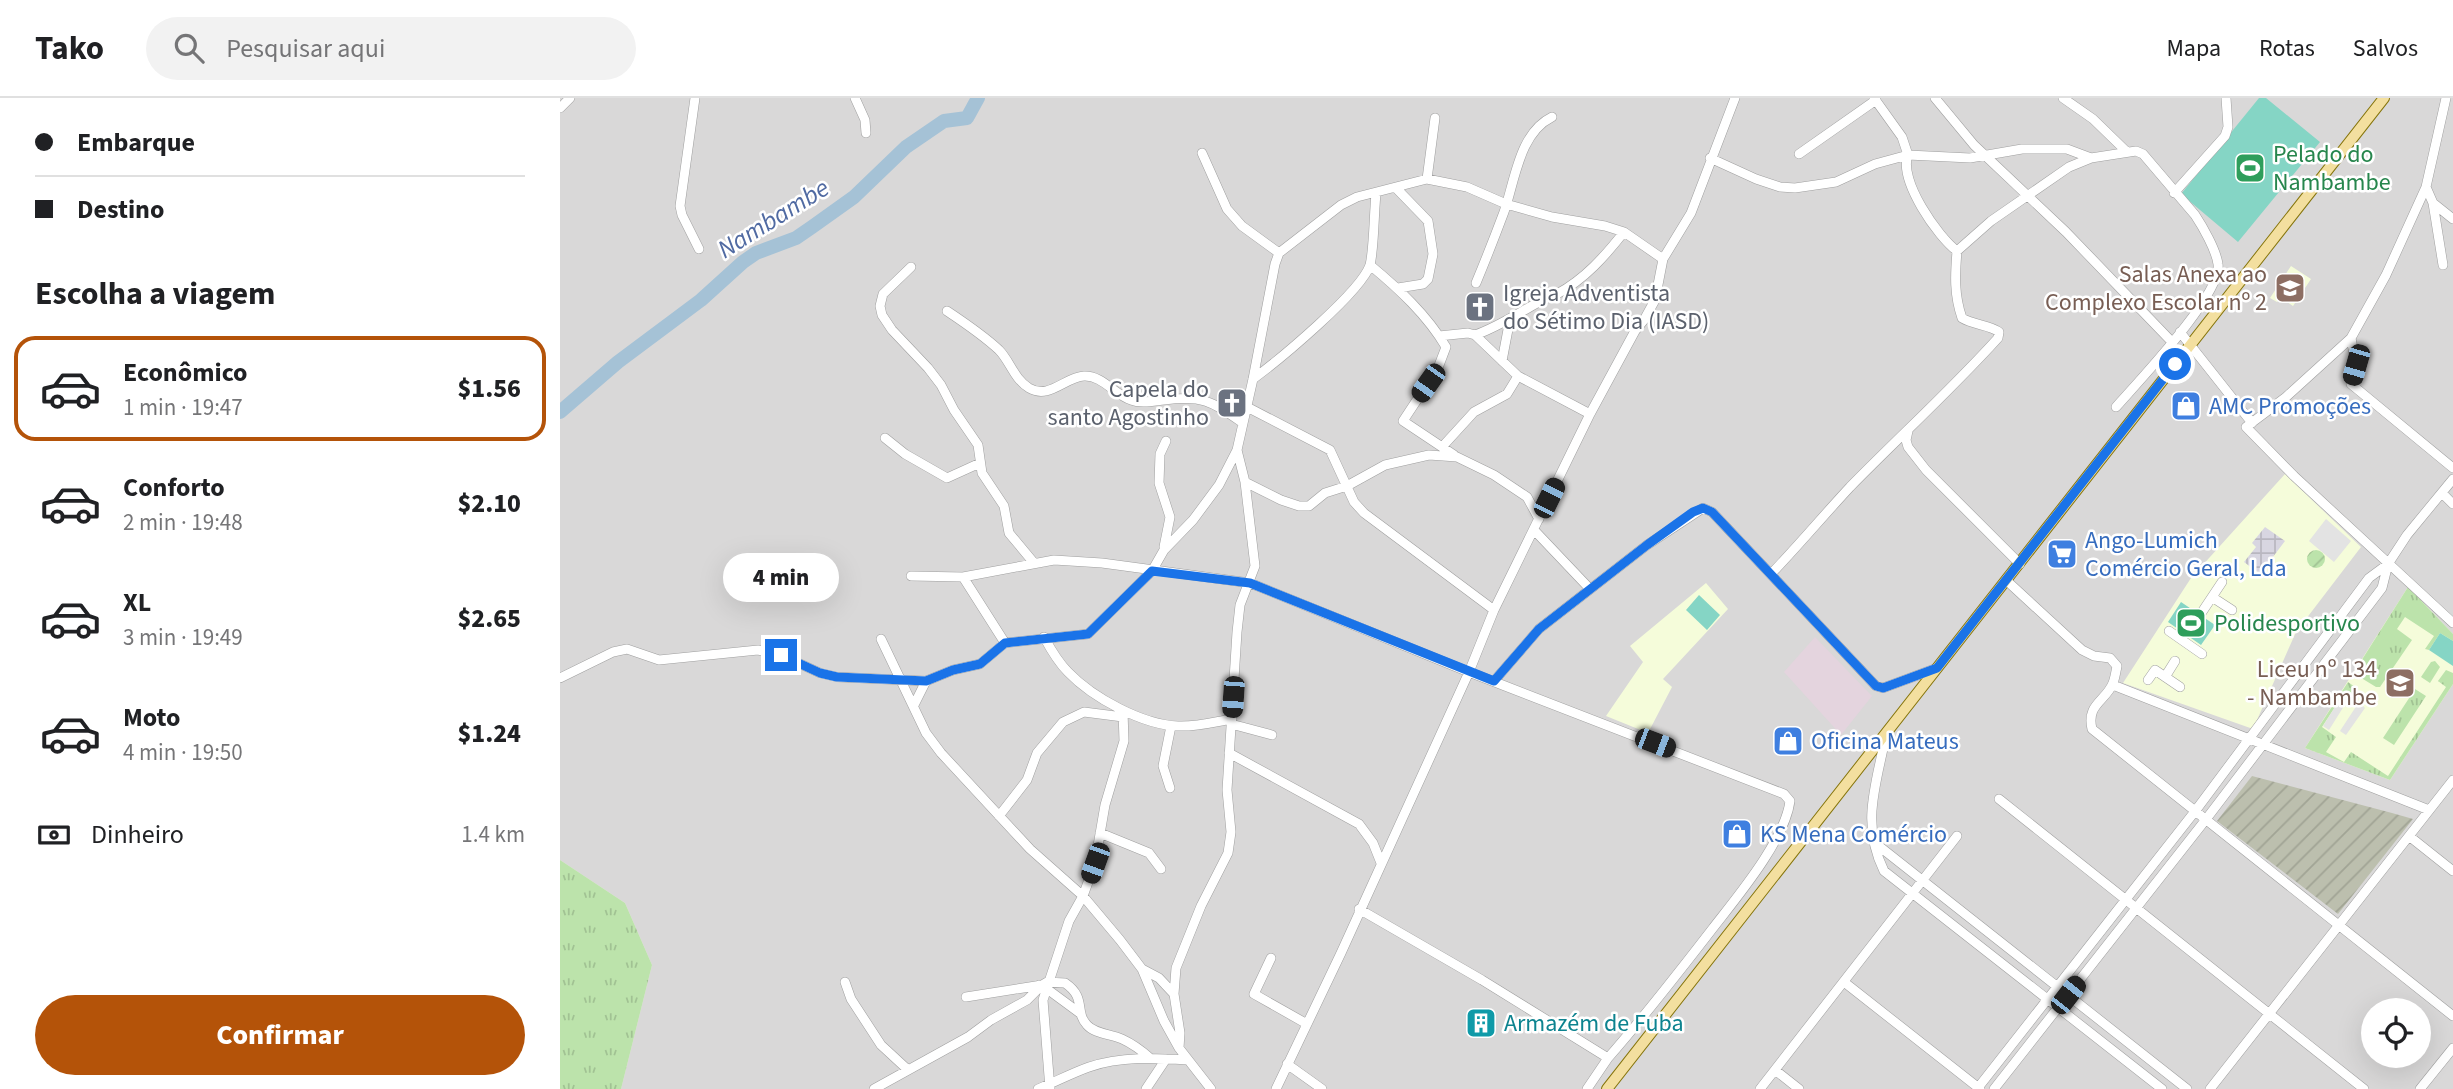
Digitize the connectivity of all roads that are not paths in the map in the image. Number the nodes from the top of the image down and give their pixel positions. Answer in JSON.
{"nodes":[{"id":1,"x":570,"y":98,"type":"edge"},
{"id":2,"x":695,"y":98,"type":"edge"},
{"id":3,"x":855,"y":98,"type":"edge"},
{"id":4,"x":1735,"y":98,"type":"edge"},
{"id":5,"x":1935,"y":98,"type":"edge"},
{"id":6,"x":2063,"y":98,"type":"edge"},
{"id":7,"x":2226,"y":98,"type":"edge"},
{"id":8,"x":2384,"y":98,"type":"edge"},
{"id":9,"x":2446,"y":98,"type":"edge"},
{"id":10,"x":1875,"y":99,"type":"edge"},
{"id":11,"x":560,"y":108,"type":"edge"},
{"id":12,"x":1552,"y":117,"type":"dead end"},
{"id":13,"x":1435,"y":118,"type":"dead end"},
{"id":14,"x":866,"y":133,"type":"dead end"},
{"id":15,"x":2127,"y":152,"type":"junction"},
{"id":16,"x":1202,"y":153,"type":"dead end"},
{"id":17,"x":1799,"y":154,"type":"dead end"},
{"id":18,"x":1908,"y":155,"type":"junction"},
{"id":19,"x":1988,"y":156,"type":"junction"},
{"id":20,"x":1710,"y":158,"type":"junction"},
{"id":21,"x":2091,"y":158,"type":"junction"},
{"id":22,"x":1427,"y":179,"type":"junction"},
{"id":23,"x":2426,"y":187,"type":"junction"},
{"id":24,"x":1396,"y":188,"type":"junction"},
{"id":25,"x":2174,"y":193,"type":"junction"},
{"id":26,"x":1376,"y":194,"type":"junction"},
{"id":27,"x":2028,"y":196,"type":"junction"},
{"id":28,"x":2433,"y":203,"type":"junction"},
{"id":29,"x":1506,"y":204,"type":"junction"},
{"id":30,"x":2453,"y":219,"type":"edge"},
{"id":31,"x":1624,"y":232,"type":"junction"},
{"id":32,"x":699,"y":249,"type":"dead end"},
{"id":33,"x":1957,"y":251,"type":"junction"},
{"id":34,"x":1279,"y":253,"type":"junction"},
{"id":35,"x":1663,"y":259,"type":"junction"},
{"id":36,"x":1370,"y":265,"type":"junction"},
{"id":37,"x":2443,"y":265,"type":"dead end"},
{"id":38,"x":911,"y":267,"type":"dead end"},
{"id":39,"x":1476,"y":283,"type":"dead end"},
{"id":40,"x":1398,"y":288,"type":"junction"},
{"id":41,"x":947,"y":311,"type":"dead end"},
{"id":42,"x":1510,"y":319,"type":"junction"},
{"id":43,"x":2180,"y":332,"type":"junction"},
{"id":44,"x":1475,"y":335,"type":"junction"},
{"id":45,"x":1439,"y":336,"type":"junction"},
{"id":46,"x":2351,"y":338,"type":"junction"},
{"id":47,"x":2172,"y":342,"type":"junction"},
{"id":48,"x":2190,"y":345,"type":"junction"},
{"id":49,"x":1502,"y":360,"type":"junction"},
{"id":50,"x":1518,"y":376,"type":"junction"},
{"id":51,"x":1253,"y":379,"type":"junction"},
{"id":52,"x":1247,"y":407,"type":"junction"},
{"id":53,"x":2116,"y":407,"type":"dead end"},
{"id":54,"x":1590,"y":414,"type":"junction"},
{"id":55,"x":1243,"y":423,"type":"junction"},
{"id":56,"x":2252,"y":423,"type":"junction"},
{"id":57,"x":1909,"y":429,"type":"junction"},
{"id":58,"x":886,"y":438,"type":"dead end"},
{"id":59,"x":1166,"y":441,"type":"dead end"},
{"id":60,"x":1442,"y":447,"type":"junction"},
{"id":61,"x":1237,"y":450,"type":"junction"},
{"id":62,"x":1457,"y":457,"type":"junction"},
{"id":63,"x":980,"y":463,"type":"junction"},
{"id":64,"x":2453,"y":468,"type":"edge"},
{"id":65,"x":2453,"y":479,"type":"edge"},
{"id":66,"x":1245,"y":482,"type":"junction"},
{"id":67,"x":1347,"y":485,"type":"junction"},
{"id":68,"x":2442,"y":493,"type":"junction"},
{"id":69,"x":2453,"y":504,"type":"edge"},
{"id":70,"x":1538,"y":519,"type":"junction"},
{"id":71,"x":1534,"y":530,"type":"junction"},
{"id":72,"x":1164,"y":550,"type":"junction"},
{"id":73,"x":1034,"y":563,"type":"junction"},
{"id":74,"x":2020,"y":564,"type":"junction"},
{"id":75,"x":2388,"y":564,"type":"junction"},
{"id":76,"x":1152,"y":571,"type":"junction"},
{"id":77,"x":1771,"y":574,"type":"junction"},
{"id":78,"x":911,"y":576,"type":"dead end"},
{"id":79,"x":963,"y":577,"type":"junction"},
{"id":80,"x":2007,"y":581,"type":"junction"},
{"id":81,"x":2222,"y":582,"type":"dead end"},
{"id":82,"x":1250,"y":583,"type":"junction"},
{"id":83,"x":1590,"y":589,"type":"junction"},
{"id":84,"x":2212,"y":597,"type":"junction"},
{"id":85,"x":1493,"y":610,"type":"junction"},
{"id":86,"x":2232,"y":610,"type":"dead end"},
{"id":87,"x":2200,"y":615,"type":"dead end"},
{"id":88,"x":2453,"y":623,"type":"edge"},
{"id":89,"x":2169,"y":631,"type":"dead end"},
{"id":90,"x":1044,"y":637,"type":"junction"},
{"id":91,"x":881,"y":639,"type":"dead end"},
{"id":92,"x":1005,"y":643,"type":"junction"},
{"id":93,"x":2202,"y":654,"type":"dead end"},
{"id":94,"x":2175,"y":661,"type":"dead end"},
{"id":95,"x":1937,"y":668,"type":"junction"},
{"id":96,"x":1469,"y":672,"type":"junction"},
{"id":97,"x":2165,"y":677,"type":"junction"},
{"id":98,"x":560,"y":678,"type":"edge"},
{"id":99,"x":2148,"y":680,"type":"dead end"},
{"id":100,"x":902,"y":681,"type":"junction"},
{"id":101,"x":926,"y":681,"type":"junction"},
{"id":102,"x":1494,"y":681,"type":"junction"},
{"id":103,"x":2113,"y":685,"type":"junction"},
{"id":104,"x":2180,"y":687,"type":"dead end"},
{"id":105,"x":914,"y":705,"type":"junction"},
{"id":106,"x":1123,"y":714,"type":"junction"},
{"id":107,"x":1231,"y":721,"type":"junction"},
{"id":108,"x":1171,"y":726,"type":"junction"},
{"id":109,"x":1886,"y":732,"type":"junction"},
{"id":110,"x":1272,"y":735,"type":"dead end"},
{"id":111,"x":2249,"y":739,"type":"junction"},
{"id":112,"x":2263,"y":745,"type":"junction"},
{"id":113,"x":1229,"y":753,"type":"junction"},
{"id":114,"x":2453,"y":780,"type":"edge"},
{"id":115,"x":1170,"y":788,"type":"dead end"},
{"id":116,"x":1999,"y":799,"type":"dead end"},
{"id":117,"x":2196,"y":810,"type":"junction"},
{"id":118,"x":2429,"y":810,"type":"junction"},
{"id":119,"x":999,"y":816,"type":"junction"},
{"id":120,"x":2207,"y":818,"type":"junction"},
{"id":121,"x":1100,"y":833,"type":"junction"},
{"id":122,"x":1394,"y":835,"type":"junction"},
{"id":123,"x":1957,"y":836,"type":"dead end"},
{"id":124,"x":2409,"y":836,"type":"junction"},
{"id":125,"x":1370,"y":837,"type":"junction"},
{"id":126,"x":1875,"y":843,"type":"junction"},
{"id":127,"x":1381,"y":863,"type":"junction"},
{"id":128,"x":1161,"y":869,"type":"dead end"},
{"id":129,"x":2453,"y":871,"type":"edge"},
{"id":130,"x":1751,"y":879,"type":"junction"},
{"id":131,"x":1922,"y":881,"type":"junction"},
{"id":132,"x":1764,"y":888,"type":"junction"},
{"id":133,"x":1913,"y":893,"type":"junction"},
{"id":134,"x":1083,"y":896,"type":"junction"},
{"id":135,"x":2126,"y":899,"type":"junction"},
{"id":136,"x":2136,"y":907,"type":"junction"},
{"id":137,"x":1359,"y":909,"type":"junction"},
{"id":138,"x":2339,"y":925,"type":"junction"},
{"id":139,"x":1271,"y":958,"type":"dead end"},
{"id":140,"x":1142,"y":969,"type":"junction"},
{"id":141,"x":845,"y":982,"type":"dead end"},
{"id":142,"x":1844,"y":982,"type":"junction"},
{"id":143,"x":1043,"y":985,"type":"junction"},
{"id":144,"x":2057,"y":986,"type":"junction"},
{"id":145,"x":1174,"y":994,"type":"junction"},
{"id":146,"x":2068,"y":995,"type":"junction"},
{"id":147,"x":966,"y":997,"type":"dead end"},
{"id":148,"x":2047,"y":999,"type":"junction"},
{"id":149,"x":2058,"y":1007,"type":"junction"},
{"id":150,"x":2269,"y":1013,"type":"junction"},
{"id":151,"x":1081,"y":1014,"type":"junction"},
{"id":152,"x":2453,"y":1016,"type":"edge"},
{"id":153,"x":1307,"y":1024,"type":"junction"},
{"id":154,"x":1180,"y":1048,"type":"junction"},
{"id":155,"x":2453,"y":1048,"type":"edge"},
{"id":156,"x":1150,"y":1058,"type":"junction"},
{"id":157,"x":1608,"y":1058,"type":"junction"},
{"id":158,"x":1166,"y":1059,"type":"junction"},
{"id":159,"x":1188,"y":1060,"type":"junction"},
{"id":160,"x":1287,"y":1064,"type":"junction"},
{"id":161,"x":907,"y":1069,"type":"junction"},
{"id":162,"x":1775,"y":1070,"type":"junction"},
{"id":163,"x":1203,"y":1078,"type":"junction"},
{"id":164,"x":1050,"y":1087,"type":"edge"},
{"id":165,"x":1978,"y":1088,"type":"edge"},
{"id":166,"x":874,"y":1089,"type":"edge"},
{"id":167,"x":1038,"y":1089,"type":"edge"},
{"id":168,"x":1146,"y":1089,"type":"edge"},
{"id":169,"x":1200,"y":1089,"type":"edge"},
{"id":170,"x":1211,"y":1089,"type":"edge"},
{"id":171,"x":1276,"y":1089,"type":"edge"},
{"id":172,"x":1322,"y":1089,"type":"edge"},
{"id":173,"x":1587,"y":1089,"type":"edge"},
{"id":174,"x":1607,"y":1089,"type":"edge"},
{"id":175,"x":1760,"y":1089,"type":"edge"},
{"id":176,"x":1799,"y":1089,"type":"edge"},
{"id":177,"x":1994,"y":1089,"type":"edge"},
{"id":178,"x":2162,"y":1089,"type":"edge"},
{"id":179,"x":2187,"y":1089,"type":"edge"},
{"id":180,"x":2210,"y":1089,"type":"edge"},
{"id":181,"x":2364,"y":1089,"type":"edge"},
{"id":182,"x":2420,"y":1089,"type":"edge"}],
"edges":[{"from":1,"to":11,"type":"street"},
{"from":2,"to":32,"type":"street"},
{"from":3,"to":14,"type":"street"},
{"from":4,"to":20,"type":"street"},
{"from":5,"to":19,"type":"street"},
{"from":6,"to":15,"type":"street"},
{"from":7,"to":25,"type":"street"},
{"from":8,"to":48,"type":"main road"},
{"from":9,"to":23,"type":"street"},
{"from":10,"to":17,"type":"street"},
{"from":10,"to":18,"type":"street"},
{"from":12,"to":29,"type":"street"},
{"from":13,"to":22,"type":"street"},
{"from":15,"to":21,"type":"street"},
{"from":15,"to":25,"type":"street"},
{"from":16,"to":34,"type":"street"},
{"from":18,"to":19,"type":"street"},
{"from":18,"to":20,"type":"street"},
{"from":18,"to":33,"type":"street"},
{"from":19,"to":21,"type":"street"},
{"from":19,"to":27,"type":"street"},
{"from":20,"to":35,"type":"street"},
{"from":21,"to":27,"type":"street"},
{"from":22,"to":24,"type":"street"},
{"from":22,"to":29,"type":"street"},
{"from":23,"to":28,"type":"street"},
{"from":23,"to":46,"type":"street"},
{"from":24,"to":26,"type":"street"},
{"from":24,"to":40,"type":"street"},
{"from":25,"to":43,"type":"street"},
{"from":26,"to":34,"type":"street"},
{"from":26,"to":36,"type":"street"},
{"from":27,"to":33,"type":"street"},
{"from":27,"to":47,"type":"street"},
{"from":28,"to":30,"type":"street"},
{"from":28,"to":37,"type":"street"},
{"from":29,"to":31,"type":"street"},
{"from":29,"to":39,"type":"street"},
{"from":31,"to":35,"type":"street"},
{"from":31,"to":42,"type":"street"},
{"from":33,"to":57,"type":"street"},
{"from":34,"to":51,"type":"street"},
{"from":35,"to":54,"type":"street"},
{"from":36,"to":40,"type":"street"},
{"from":36,"to":51,"type":"street"},
{"from":38,"to":63,"type":"street"},
{"from":40,"to":45,"type":"street"},
{"from":41,"to":55,"type":"street"},
{"from":42,"to":44,"type":"street"},
{"from":42,"to":49,"type":"street"},
{"from":43,"to":47,"type":"street"},
{"from":43,"to":48,"type":"street"},
{"from":44,"to":45,"type":"street"},
{"from":44,"to":49,"type":"street"},
{"from":45,"to":60,"type":"street"},
{"from":46,"to":56,"type":"street"},
{"from":46,"to":64,"type":"street"},
{"from":47,"to":53,"type":"street"},
{"from":48,"to":56,"type":"street"},
{"from":48,"to":74,"type":"main road"},
{"from":49,"to":50,"type":"street"},
{"from":50,"to":54,"type":"street"},
{"from":50,"to":60,"type":"street"},
{"from":51,"to":52,"type":"street"},
{"from":52,"to":55,"type":"street"},
{"from":52,"to":67,"type":"street"},
{"from":54,"to":70,"type":"street"},
{"from":55,"to":61,"type":"street"},
{"from":56,"to":75,"type":"street"},
{"from":57,"to":74,"type":"street"},
{"from":57,"to":77,"type":"street"},
{"from":58,"to":63,"type":"street"},
{"from":59,"to":72,"type":"street"},
{"from":60,"to":62,"type":"street"},
{"from":61,"to":66,"type":"street"},
{"from":61,"to":72,"type":"street"},
{"from":62,"to":67,"type":"street"},
{"from":62,"to":70,"type":"street"},
{"from":63,"to":73,"type":"street"},
{"from":65,"to":68,"type":"street"},
{"from":66,"to":67,"type":"street"},
{"from":66,"to":82,"type":"street"},
{"from":67,"to":85,"type":"street"},
{"from":68,"to":69,"type":"street"},
{"from":68,"to":75,"type":"street"},
{"from":70,"to":71,"type":"street"},
{"from":71,"to":83,"type":"street"},
{"from":71,"to":85,"type":"street"},
{"from":72,"to":76,"type":"street"},
{"from":73,"to":76,"type":"street"},
{"from":73,"to":79,"type":"street"},
{"from":74,"to":80,"type":"main road"},
{"from":75,"to":88,"type":"street"},
{"from":75,"to":111,"type":"street"},
{"from":75,"to":112,"type":"street"},
{"from":76,"to":82,"type":"street"},
{"from":76,"to":90,"type":"street"},
{"from":77,"to":83,"type":"street"},
{"from":77,"to":95,"type":"street"},
{"from":78,"to":79,"type":"street"},
{"from":79,"to":92,"type":"street"},
{"from":80,"to":95,"type":"main road"},
{"from":80,"to":103,"type":"street"},
{"from":81,"to":84,"type":"street"},
{"from":82,"to":96,"type":"street"},
{"from":82,"to":107,"type":"street"},
{"from":83,"to":102,"type":"street"},
{"from":84,"to":86,"type":"street"},
{"from":84,"to":87,"type":"street"},
{"from":85,"to":96,"type":"street"},
{"from":89,"to":93,"type":"street"},
{"from":90,"to":92,"type":"street"},
{"from":90,"to":106,"type":"street"},
{"from":91,"to":100,"type":"street"},
{"from":92,"to":101,"type":"street"},
{"from":94,"to":97,"type":"street"},
{"from":95,"to":109,"type":"main road"},
{"from":96,"to":102,"type":"street"},
{"from":96,"to":122,"type":"street"},
{"from":97,"to":99,"type":"street"},
{"from":97,"to":104,"type":"street"},
{"from":98,"to":100,"type":"street"},
{"from":100,"to":101,"type":"street"},
{"from":100,"to":105,"type":"street"},
{"from":101,"to":105,"type":"street"},
{"from":102,"to":130,"type":"street"},
{"from":103,"to":111,"type":"street"},
{"from":103,"to":117,"type":"street"},
{"from":105,"to":119,"type":"street"},
{"from":106,"to":108,"type":"street"},
{"from":106,"to":119,"type":"street"},
{"from":106,"to":121,"type":"street"},
{"from":107,"to":108,"type":"street"},
{"from":107,"to":110,"type":"street"},
{"from":107,"to":113,"type":"street"},
{"from":108,"to":115,"type":"street"},
{"from":109,"to":126,"type":"street"},
{"from":109,"to":132,"type":"main road"},
{"from":111,"to":112,"type":"street"},
{"from":111,"to":117,"type":"street"},
{"from":112,"to":118,"type":"street"},
{"from":112,"to":120,"type":"street"},
{"from":113,"to":125,"type":"street"},
{"from":113,"to":145,"type":"street"},
{"from":114,"to":118,"type":"street"},
{"from":116,"to":135,"type":"street"},
{"from":117,"to":120,"type":"street"},
{"from":117,"to":135,"type":"street"},
{"from":118,"to":124,"type":"street"},
{"from":119,"to":134,"type":"street"},
{"from":120,"to":136,"type":"street"},
{"from":120,"to":138,"type":"street"},
{"from":121,"to":128,"type":"street"},
{"from":121,"to":134,"type":"street"},
{"from":122,"to":125,"type":"street"},
{"from":122,"to":127,"type":"street"},
{"from":123,"to":131,"type":"street"},
{"from":124,"to":129,"type":"street"},
{"from":124,"to":138,"type":"street"},
{"from":125,"to":127,"type":"street"},
{"from":126,"to":131,"type":"street"},
{"from":126,"to":133,"type":"street"},
{"from":127,"to":137,"type":"street"},
{"from":130,"to":132,"type":"street"},
{"from":130,"to":157,"type":"street"},
{"from":131,"to":133,"type":"street"},
{"from":131,"to":144,"type":"street"},
{"from":132,"to":174,"type":"main road"},
{"from":133,"to":142,"type":"street"},
{"from":133,"to":148,"type":"street"},
{"from":134,"to":140,"type":"street"},
{"from":134,"to":143,"type":"street"},
{"from":135,"to":136,"type":"street"},
{"from":135,"to":144,"type":"street"},
{"from":136,"to":146,"type":"street"},
{"from":136,"to":150,"type":"street"},
{"from":137,"to":153,"type":"street"},
{"from":137,"to":157,"type":"street"},
{"from":138,"to":150,"type":"street"},
{"from":138,"to":152,"type":"street"},
{"from":139,"to":153,"type":"street"},
{"from":140,"to":145,"type":"street"},
{"from":140,"to":154,"type":"street"},
{"from":141,"to":161,"type":"street"},
{"from":142,"to":162,"type":"street"},
{"from":142,"to":165,"type":"street"},
{"from":143,"to":147,"type":"street"},
{"from":143,"to":151,"type":"street"},
{"from":143,"to":151,"type":"street"},
{"from":143,"to":161,"type":"street"},
{"from":143,"to":164,"type":"street"},
{"from":144,"to":146,"type":"street"},
{"from":144,"to":148,"type":"street"},
{"from":145,"to":154,"type":"street"},
{"from":146,"to":149,"type":"street"},
{"from":146,"to":179,"type":"street"},
{"from":148,"to":149,"type":"street"},
{"from":148,"to":165,"type":"street"},
{"from":149,"to":177,"type":"street"},
{"from":149,"to":178,"type":"street"},
{"from":150,"to":180,"type":"street"},
{"from":150,"to":181,"type":"street"},
{"from":151,"to":156,"type":"street"},
{"from":153,"to":160,"type":"street"},
{"from":154,"to":159,"type":"street"},
{"from":155,"to":182,"type":"street"},
{"from":156,"to":158,"type":"street"},
{"from":156,"to":164,"type":"street"},
{"from":157,"to":173,"type":"street"},
{"from":158,"to":159,"type":"street"},
{"from":158,"to":168,"type":"street"},
{"from":159,"to":163,"type":"street"},
{"from":160,"to":171,"type":"street"},
{"from":160,"to":172,"type":"street"},
{"from":161,"to":166,"type":"street"},
{"from":162,"to":175,"type":"street"},
{"from":162,"to":176,"type":"street"},
{"from":163,"to":169,"type":"street"},
{"from":163,"to":170,"type":"street"},
{"from":164,"to":167,"type":"street"}]}
